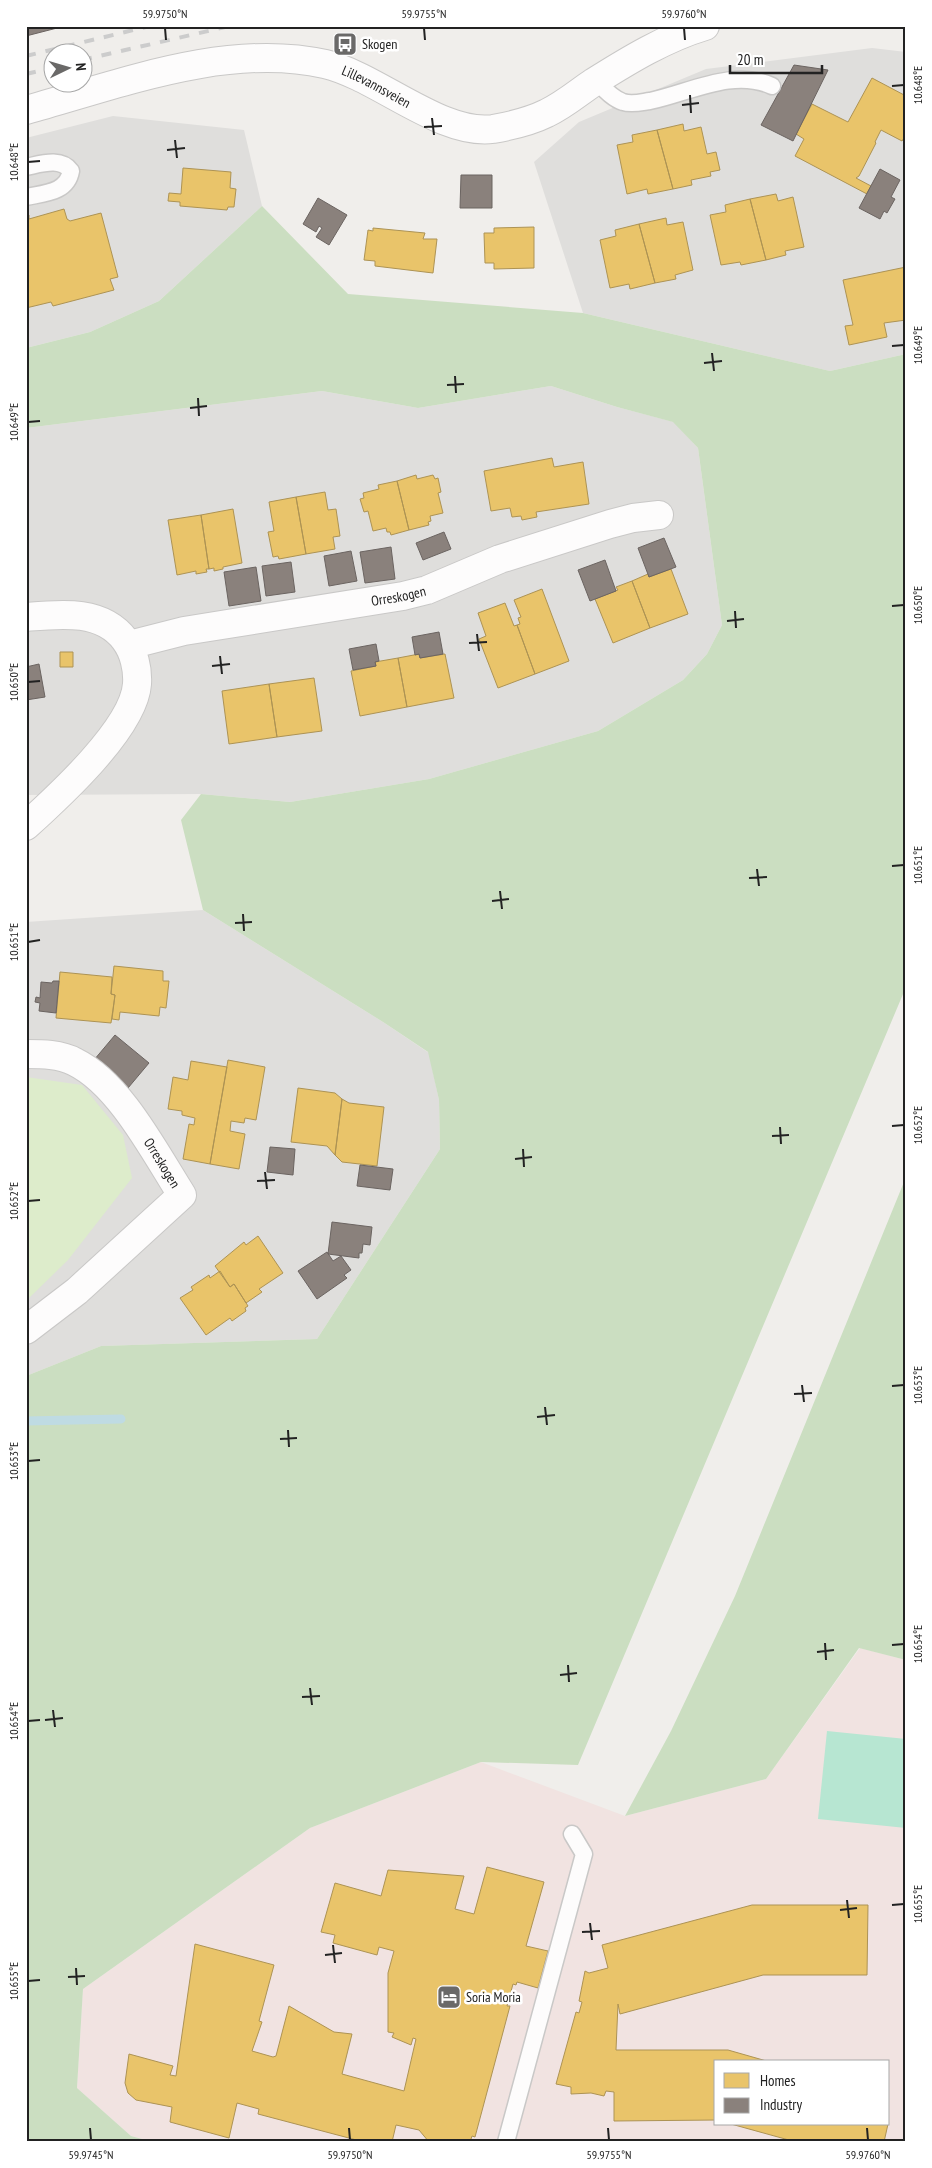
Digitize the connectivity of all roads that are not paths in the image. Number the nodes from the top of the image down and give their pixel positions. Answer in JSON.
{"nodes":[{"id":1,"x":705,"y":26,"type":"edge"},
{"id":2,"x":596,"y":81,"type":"junction"},
{"id":3,"x":772,"y":86,"type":"dead end"},
{"id":4,"x":26,"y":110,"type":"edge"},
{"id":5,"x":26,"y":167,"type":"edge"},
{"id":6,"x":26,"y":197,"type":"edge"},
{"id":7,"x":659,"y":515,"type":"dead end"},
{"id":8,"x":26,"y":617,"type":"edge"},
{"id":9,"x":129,"y":645,"type":"junction"},
{"id":10,"x":26,"y":826,"type":"edge"},
{"id":11,"x":26,"y":1054,"type":"edge"},
{"id":12,"x":26,"y":1330,"type":"edge"},
{"id":13,"x":572,"y":1834,"type":"dead end"},
{"id":14,"x":506,"y":2142,"type":"edge"}],
"edges":[{"from":1,"to":2,"type":"street","name":"Lillevannsveien"},
{"from":2,"to":3,"type":"lane"},
{"from":2,"to":4,"type":"street","name":"Lillevannsveien"},
{"from":5,"to":6,"type":"lane"},
{"from":7,"to":9,"type":"street","name":"Orreskogen"},
{"from":8,"to":9,"type":"street"},
{"from":9,"to":10,"type":"street"},
{"from":11,"to":12,"type":"street","name":"Orreskogen"},
{"from":13,"to":14,"type":"lane"}]}
